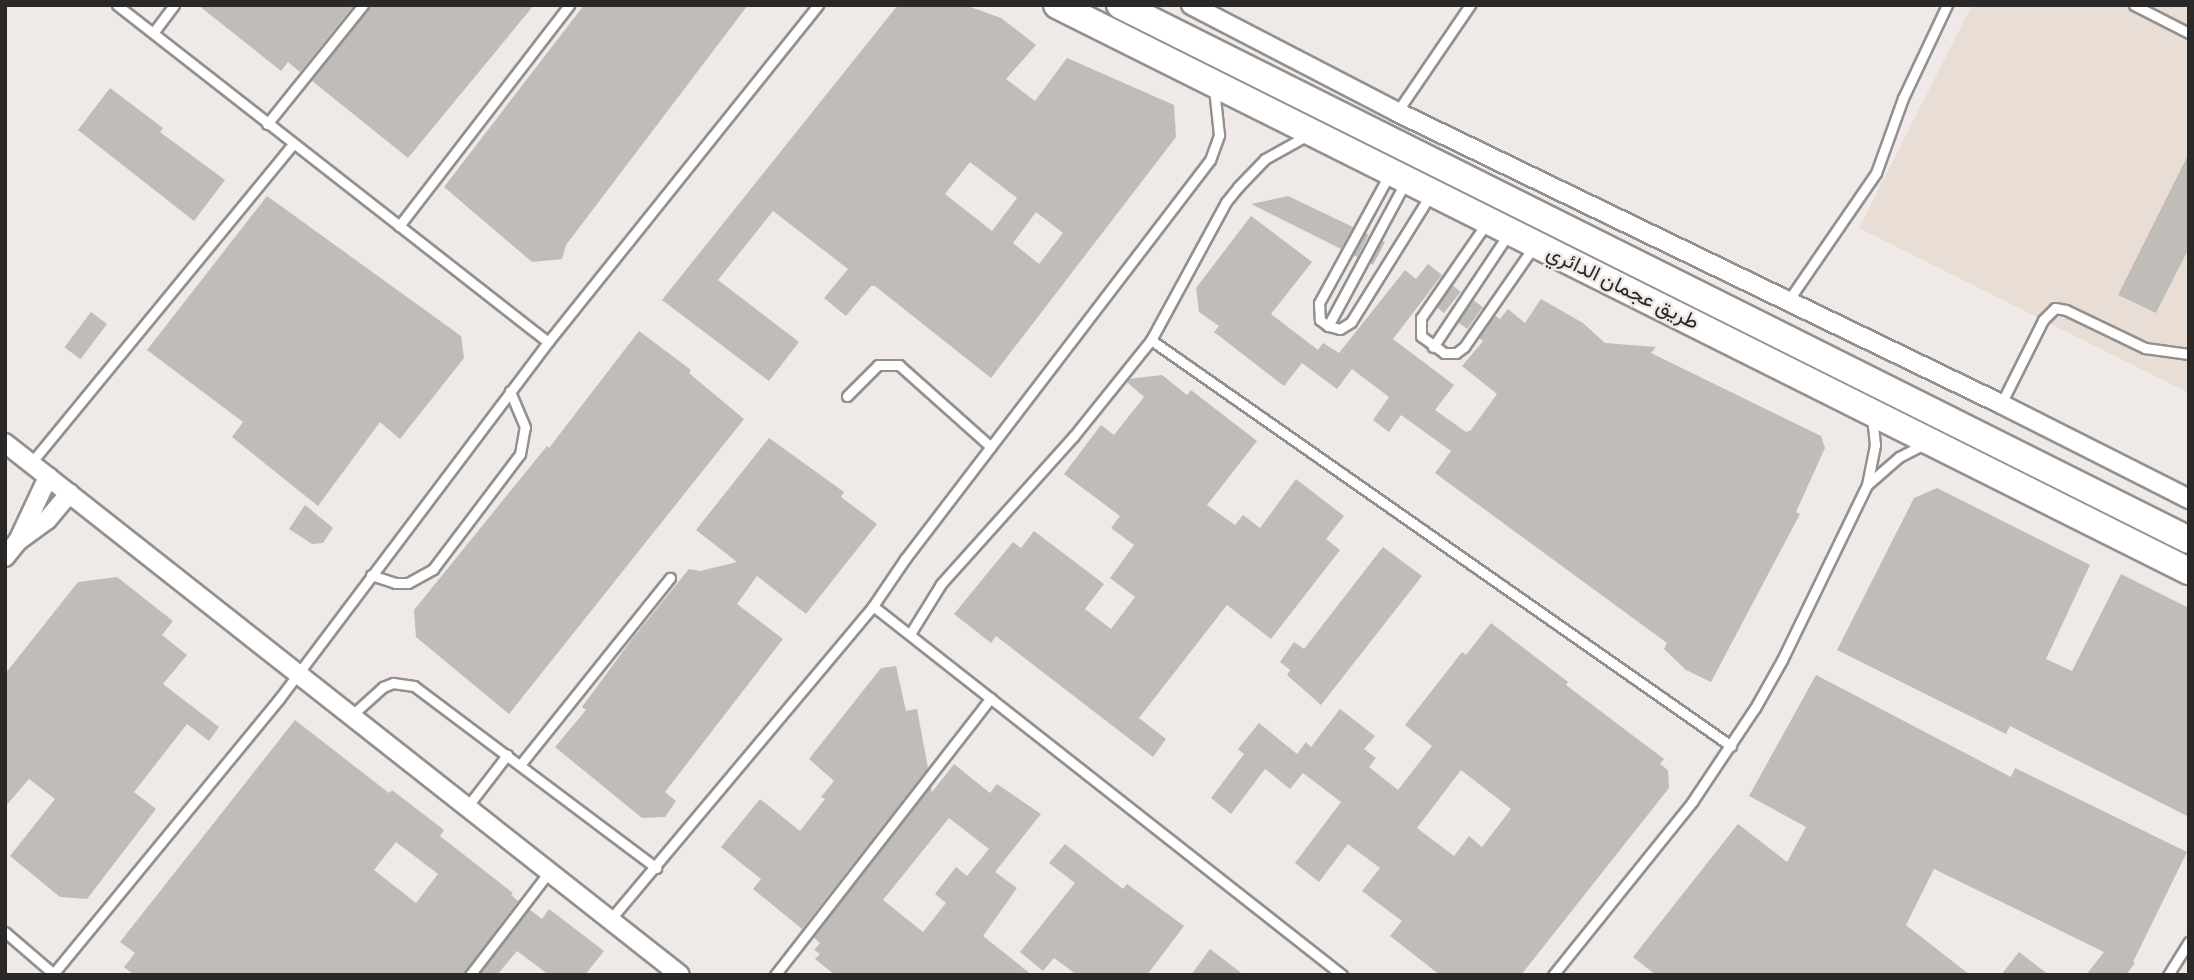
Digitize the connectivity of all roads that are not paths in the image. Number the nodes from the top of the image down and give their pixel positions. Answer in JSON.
{"nodes":[{"id":1,"x":117,"y":5,"type":"edge"},
{"id":2,"x":174,"y":5,"type":"edge"},
{"id":3,"x":363,"y":5,"type":"edge"},
{"id":4,"x":569,"y":5,"type":"edge"},
{"id":5,"x":818,"y":5,"type":"edge"},
{"id":6,"x":1057,"y":5,"type":"edge"},
{"id":7,"x":1120,"y":5,"type":"edge"},
{"id":8,"x":1191,"y":5,"type":"edge"},
{"id":9,"x":1470,"y":5,"type":"edge"},
{"id":10,"x":1947,"y":5,"type":"edge"},
{"id":11,"x":2134,"y":5,"type":"edge"},
{"id":12,"x":153,"y":33,"type":"junction"},
{"id":13,"x":2189,"y":33,"type":"edge"},
{"id":14,"x":1214,"y":84,"type":"junction"},
{"id":15,"x":1397,"y":112,"type":"junction"},
{"id":16,"x":267,"y":124,"type":"junction"},
{"id":17,"x":1314,"y":133,"type":"junction"},
{"id":18,"x":293,"y":144,"type":"junction"},
{"id":19,"x":1399,"y":176,"type":"junction"},
{"id":20,"x":1432,"y":192,"type":"junction"},
{"id":21,"x":399,"y":226,"type":"junction"},
{"id":22,"x":1499,"y":226,"type":"junction"},
{"id":23,"x":1536,"y":244,"type":"junction"},
{"id":24,"x":1788,"y":301,"type":"junction"},
{"id":25,"x":1328,"y":326,"type":"junction"},
{"id":26,"x":1151,"y":340,"type":"junction"},
{"id":27,"x":548,"y":342,"type":"junction"},
{"id":28,"x":1433,"y":346,"type":"junction"},
{"id":29,"x":2189,"y":354,"type":"edge"},
{"id":30,"x":510,"y":391,"type":"junction"},
{"id":31,"x":847,"y":396,"type":"dead end"},
{"id":32,"x":2001,"y":404,"type":"junction"},
{"id":33,"x":1869,"y":410,"type":"junction"},
{"id":34,"x":5,"y":443,"type":"edge"},
{"id":35,"x":1931,"y":443,"type":"junction"},
{"id":36,"x":991,"y":447,"type":"junction"},
{"id":37,"x":32,"y":463,"type":"junction"},
{"id":38,"x":48,"y":477,"type":"junction"},
{"id":39,"x":1867,"y":485,"type":"junction"},
{"id":40,"x":70,"y":493,"type":"junction"},
{"id":41,"x":2189,"y":499,"type":"edge"},
{"id":42,"x":2189,"y":540,"type":"edge"},
{"id":43,"x":18,"y":541,"type":"junction"},
{"id":44,"x":5,"y":557,"type":"edge"},
{"id":45,"x":2189,"y":571,"type":"edge"},
{"id":46,"x":371,"y":575,"type":"junction"},
{"id":47,"x":670,"y":578,"type":"dead end"},
{"id":48,"x":873,"y":606,"type":"junction"},
{"id":49,"x":910,"y":634,"type":"junction"},
{"id":50,"x":297,"y":671,"type":"junction"},
{"id":51,"x":991,"y":698,"type":"junction"},
{"id":52,"x":352,"y":715,"type":"junction"},
{"id":53,"x":1731,"y":746,"type":"junction"},
{"id":54,"x":507,"y":755,"type":"junction"},
{"id":55,"x":520,"y":765,"type":"junction"},
{"id":56,"x":467,"y":807,"type":"junction"},
{"id":57,"x":656,"y":868,"type":"junction"},
{"id":58,"x":549,"y":872,"type":"junction"},
{"id":59,"x":609,"y":921,"type":"junction"},
{"id":60,"x":5,"y":932,"type":"edge"},
{"id":61,"x":2189,"y":943,"type":"edge"},
{"id":62,"x":54,"y":974,"type":"edge"},
{"id":63,"x":470,"y":975,"type":"edge"},
{"id":64,"x":680,"y":975,"type":"edge"},
{"id":65,"x":775,"y":975,"type":"edge"},
{"id":66,"x":1342,"y":975,"type":"edge"},
{"id":67,"x":1553,"y":975,"type":"edge"},
{"id":68,"x":2168,"y":975,"type":"edge"}],
"edges":[{"from":1,"to":12,"type":"lane"},
{"from":2,"to":12,"type":"lane"},
{"from":3,"to":16,"type":"lane"},
{"from":4,"to":21,"type":"lane"},
{"from":5,"to":27,"type":"lane"},
{"from":6,"to":14,"type":"main road","name":"طريق عجمان الدائري"},
{"from":7,"to":42,"type":"main road","name":"طريق عجمان الدائري"},
{"from":8,"to":15,"type":"street"},
{"from":9,"to":15,"type":"lane"},
{"from":10,"to":24,"type":"lane"},
{"from":11,"to":13,"type":"lane"},
{"from":12,"to":16,"type":"lane"},
{"from":14,"to":17,"type":"main road","name":"طريق عجمان الدائري"},
{"from":14,"to":36,"type":"lane"},
{"from":15,"to":24,"type":"street"},
{"from":16,"to":18,"type":"lane"},
{"from":17,"to":19,"type":"main road","name":"طريق عجمان الدائري"},
{"from":17,"to":26,"type":"lane"},
{"from":18,"to":21,"type":"lane"},
{"from":18,"to":37,"type":"lane"},
{"from":19,"to":20,"type":"main road","name":"طريق عجمان الدائري"},
{"from":19,"to":25,"type":"lane"},
{"from":19,"to":25,"type":"lane"},
{"from":20,"to":22,"type":"main road","name":"طريق عجمان الدائري"},
{"from":20,"to":25,"type":"lane"},
{"from":21,"to":27,"type":"lane"},
{"from":22,"to":23,"type":"main road","name":"طريق عجمان الدائري"},
{"from":22,"to":28,"type":"lane"},
{"from":22,"to":28,"type":"lane"},
{"from":23,"to":28,"type":"lane"},
{"from":23,"to":33,"type":"main road","name":"طريق عجمان الدائري"},
{"from":24,"to":32,"type":"street"},
{"from":26,"to":49,"type":"lane"},
{"from":26,"to":53,"type":"lane"},
{"from":27,"to":30,"type":"lane"},
{"from":29,"to":32,"type":"lane"},
{"from":30,"to":46,"type":"lane"},
{"from":30,"to":46,"type":"lane"},
{"from":31,"to":36,"type":"lane"},
{"from":32,"to":41,"type":"street"},
{"from":33,"to":35,"type":"main road","name":"طريق عجمان الدائري"},
{"from":33,"to":39,"type":"lane"},
{"from":34,"to":37,"type":"street"},
{"from":35,"to":39,"type":"lane"},
{"from":35,"to":45,"type":"main road","name":"طريق عجمان الدائري"},
{"from":36,"to":48,"type":"lane"},
{"from":37,"to":38,"type":"street"},
{"from":38,"to":40,"type":"street"},
{"from":38,"to":43,"type":"street"},
{"from":39,"to":53,"type":"lane"},
{"from":40,"to":43,"type":"street"},
{"from":40,"to":50,"type":"street"},
{"from":43,"to":44,"type":"street"},
{"from":46,"to":50,"type":"lane"},
{"from":47,"to":55,"type":"lane"},
{"from":48,"to":49,"type":"lane"},
{"from":48,"to":57,"type":"lane"},
{"from":49,"to":51,"type":"lane"},
{"from":50,"to":52,"type":"street"},
{"from":50,"to":62,"type":"lane"},
{"from":51,"to":65,"type":"lane"},
{"from":51,"to":66,"type":"lane"},
{"from":52,"to":54,"type":"lane"},
{"from":52,"to":56,"type":"street"},
{"from":53,"to":67,"type":"lane"},
{"from":54,"to":55,"type":"lane"},
{"from":54,"to":56,"type":"lane"},
{"from":55,"to":57,"type":"lane"},
{"from":56,"to":58,"type":"street"},
{"from":57,"to":59,"type":"lane"},
{"from":58,"to":59,"type":"street"},
{"from":58,"to":63,"type":"lane"},
{"from":59,"to":64,"type":"street"},
{"from":60,"to":62,"type":"lane"},
{"from":61,"to":68,"type":"lane"}]}
